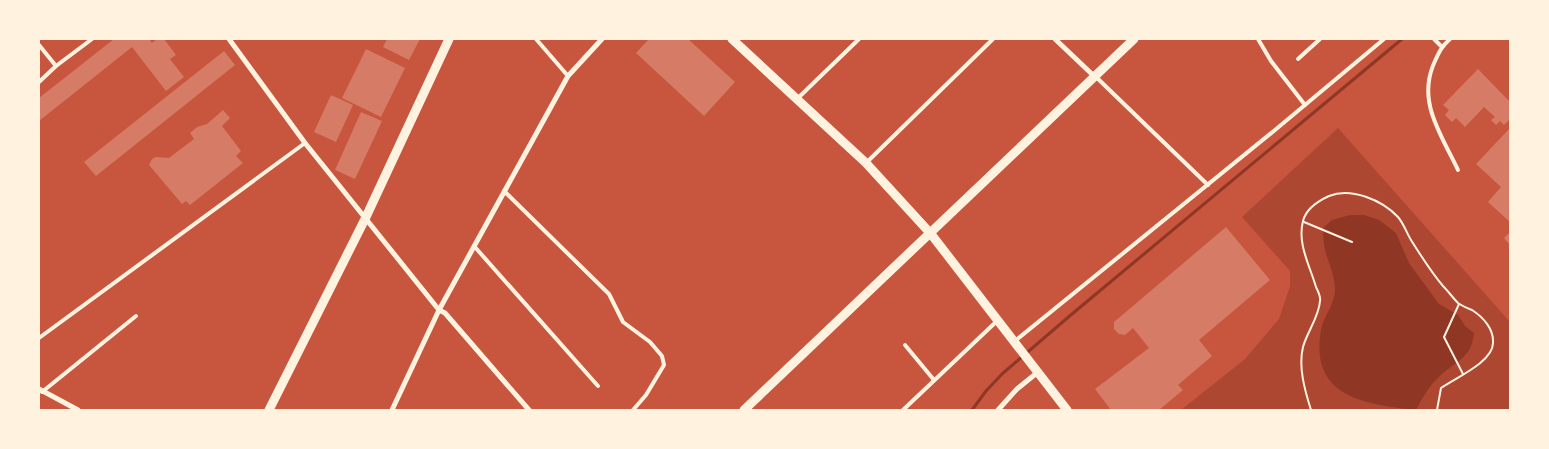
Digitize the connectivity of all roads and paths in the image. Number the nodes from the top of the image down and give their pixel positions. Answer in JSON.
{"nodes":[{"id":1,"x":92,"y":39,"type":"edge"},
{"id":2,"x":229,"y":39,"type":"edge"},
{"id":3,"x":449,"y":39,"type":"edge"},
{"id":4,"x":536,"y":39,"type":"edge"},
{"id":5,"x":602,"y":39,"type":"edge"},
{"id":6,"x":732,"y":39,"type":"edge"},
{"id":7,"x":859,"y":39,"type":"edge"},
{"id":8,"x":993,"y":39,"type":"edge"},
{"id":9,"x":1055,"y":39,"type":"edge"},
{"id":10,"x":1134,"y":39,"type":"edge"},
{"id":11,"x":1258,"y":39,"type":"edge"},
{"id":12,"x":1320,"y":39,"type":"edge"},
{"id":13,"x":1384,"y":39,"type":"edge"},
{"id":14,"x":1434,"y":39,"type":"edge"},
{"id":15,"x":1450,"y":39,"type":"edge"},
{"id":16,"x":39,"y":45,"type":"edge"},
{"id":17,"x":1441,"y":46,"type":"junction"},
{"id":18,"x":1298,"y":59,"type":"dead end"},
{"id":19,"x":56,"y":66,"type":"junction"},
{"id":20,"x":568,"y":76,"type":"junction"},
{"id":21,"x":1095,"y":76,"type":"junction"},
{"id":22,"x":39,"y":82,"type":"edge"},
{"id":23,"x":798,"y":98,"type":"junction"},
{"id":24,"x":1305,"y":105,"type":"junction"},
{"id":25,"x":304,"y":143,"type":"junction"},
{"id":26,"x":866,"y":163,"type":"junction"},
{"id":27,"x":1458,"y":170,"type":"dead end"},
{"id":28,"x":1208,"y":185,"type":"junction"},
{"id":29,"x":504,"y":191,"type":"junction"},
{"id":30,"x":365,"y":219,"type":"junction"},
{"id":31,"x":1303,"y":221,"type":"junction"},
{"id":32,"x":931,"y":234,"type":"junction"},
{"id":33,"x":1352,"y":242,"type":"dead end"},
{"id":34,"x":474,"y":246,"type":"junction"},
{"id":35,"x":1459,"y":304,"type":"junction"},
{"id":36,"x":439,"y":310,"type":"junction"},
{"id":37,"x":136,"y":316,"type":"dead end"},
{"id":38,"x":998,"y":320,"type":"junction"},
{"id":39,"x":39,"y":338,"type":"edge"},
{"id":40,"x":1017,"y":344,"type":"junction"},
{"id":41,"x":905,"y":345,"type":"dead end"},
{"id":42,"x":1036,"y":370,"type":"junction"},
{"id":43,"x":1463,"y":374,"type":"junction"},
{"id":44,"x":934,"y":380,"type":"junction"},
{"id":45,"x":598,"y":386,"type":"dead end"},
{"id":46,"x":40,"y":390,"type":"edge"},
{"id":47,"x":78,"y":410,"type":"edge"},
{"id":48,"x":269,"y":410,"type":"edge"},
{"id":49,"x":392,"y":410,"type":"edge"},
{"id":50,"x":530,"y":410,"type":"edge"},
{"id":51,"x":633,"y":410,"type":"edge"},
{"id":52,"x":744,"y":410,"type":"edge"},
{"id":53,"x":902,"y":410,"type":"edge"},
{"id":54,"x":998,"y":410,"type":"edge"},
{"id":55,"x":1067,"y":410,"type":"edge"},
{"id":56,"x":1311,"y":410,"type":"edge"},
{"id":57,"x":1436,"y":410,"type":"edge"}],
"edges":[{"from":1,"to":19,"type":"lane"},
{"from":2,"to":25,"type":"street"},
{"from":3,"to":30,"type":"street"},
{"from":4,"to":20,"type":"lane"},
{"from":5,"to":20,"type":"street"},
{"from":6,"to":23,"type":"street"},
{"from":7,"to":23,"type":"lane"},
{"from":8,"to":26,"type":"lane"},
{"from":9,"to":21,"type":"street"},
{"from":10,"to":21,"type":"street"},
{"from":11,"to":24,"type":"lane"},
{"from":12,"to":18,"type":"lane"},
{"from":13,"to":24,"type":"lane"},
{"from":14,"to":17,"type":"lane"},
{"from":15,"to":17,"type":"lane"},
{"from":16,"to":19,"type":"lane"},
{"from":17,"to":27,"type":"lane"},
{"from":19,"to":22,"type":"lane"},
{"from":20,"to":29,"type":"street"},
{"from":21,"to":28,"type":"lane"},
{"from":21,"to":32,"type":"street"},
{"from":23,"to":26,"type":"street"},
{"from":24,"to":28,"type":"lane"},
{"from":25,"to":30,"type":"street"},
{"from":25,"to":39,"type":"lane"},
{"from":26,"to":32,"type":"street"},
{"from":28,"to":40,"type":"lane"},
{"from":29,"to":34,"type":"street"},
{"from":29,"to":51,"type":"lane"},
{"from":30,"to":36,"type":"street"},
{"from":30,"to":48,"type":"street"},
{"from":31,"to":33,"type":"path"},
{"from":31,"to":35,"type":"path"},
{"from":31,"to":56,"type":"path"},
{"from":32,"to":38,"type":"street"},
{"from":32,"to":52,"type":"street"},
{"from":34,"to":36,"type":"street"},
{"from":34,"to":45,"type":"lane"},
{"from":35,"to":43,"type":"path"},
{"from":35,"to":43,"type":"path"},
{"from":36,"to":49,"type":"street"},
{"from":36,"to":50,"type":"street"},
{"from":37,"to":46,"type":"lane"},
{"from":38,"to":40,"type":"street"},
{"from":38,"to":44,"type":"lane"},
{"from":40,"to":42,"type":"street"},
{"from":41,"to":44,"type":"lane"},
{"from":42,"to":54,"type":"street"},
{"from":42,"to":55,"type":"street"},
{"from":43,"to":57,"type":"path"},
{"from":44,"to":53,"type":"lane"},
{"from":46,"to":47,"type":"street"}]}
